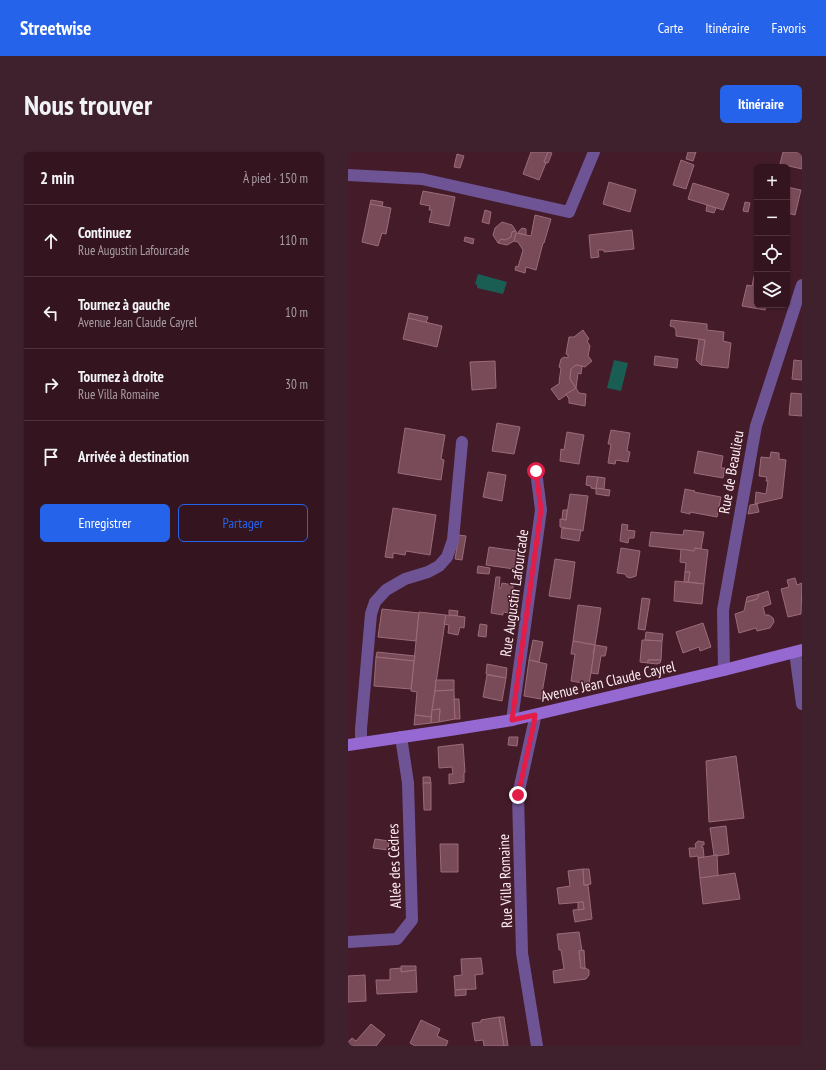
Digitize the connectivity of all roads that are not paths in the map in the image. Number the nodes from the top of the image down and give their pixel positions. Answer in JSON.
{"nodes":[{"id":1,"x":594,"y":152,"type":"edge"},
{"id":2,"x":348,"y":175,"type":"edge"},
{"id":3,"x":802,"y":285,"type":"edge"},
{"id":4,"x":462,"y":442,"type":"dead end"},
{"id":5,"x":536,"y":471,"type":"dead end"},
{"id":6,"x":798,"y":651,"type":"edge"},
{"id":7,"x":724,"y":670,"type":"junction"},
{"id":8,"x":802,"y":704,"type":"edge"},
{"id":9,"x":535,"y":715,"type":"junction"},
{"id":10,"x":512,"y":720,"type":"junction"},
{"id":11,"x":401,"y":737,"type":"junction"},
{"id":12,"x":361,"y":743,"type":"junction"},
{"id":13,"x":348,"y":745,"type":"edge"},
{"id":14,"x":348,"y":942,"type":"edge"},
{"id":15,"x":538,"y":1046,"type":"edge"}],
"edges":[{"from":1,"to":2,"type":"street"},
{"from":3,"to":7,"type":"street","name":"Rue de Beaulieu"},
{"from":4,"to":12,"type":"street"},
{"from":5,"to":10,"type":"street","name":"Rue Augustin Lafourcade"},
{"from":6,"to":7,"type":"main road","name":"Avenue Jean Claude Cayrel"},
{"from":6,"to":8,"type":"street"},
{"from":7,"to":9,"type":"main road","name":"Avenue Jean Claude Cayrel"},
{"from":9,"to":10,"type":"main road","name":"Avenue Jean Claude Cayrel"},
{"from":9,"to":15,"type":"street","name":"Rue Villa Romaine"},
{"from":10,"to":11,"type":"main road","name":"Avenue Jean Claude Cayrel"},
{"from":11,"to":12,"type":"main road","name":"Avenue Jean Claude Cayrel"},
{"from":11,"to":14,"type":"street","name":"Allée des Cèdres"},
{"from":12,"to":13,"type":"main road","name":"Avenue Jean Claude Cayrel"}]}
